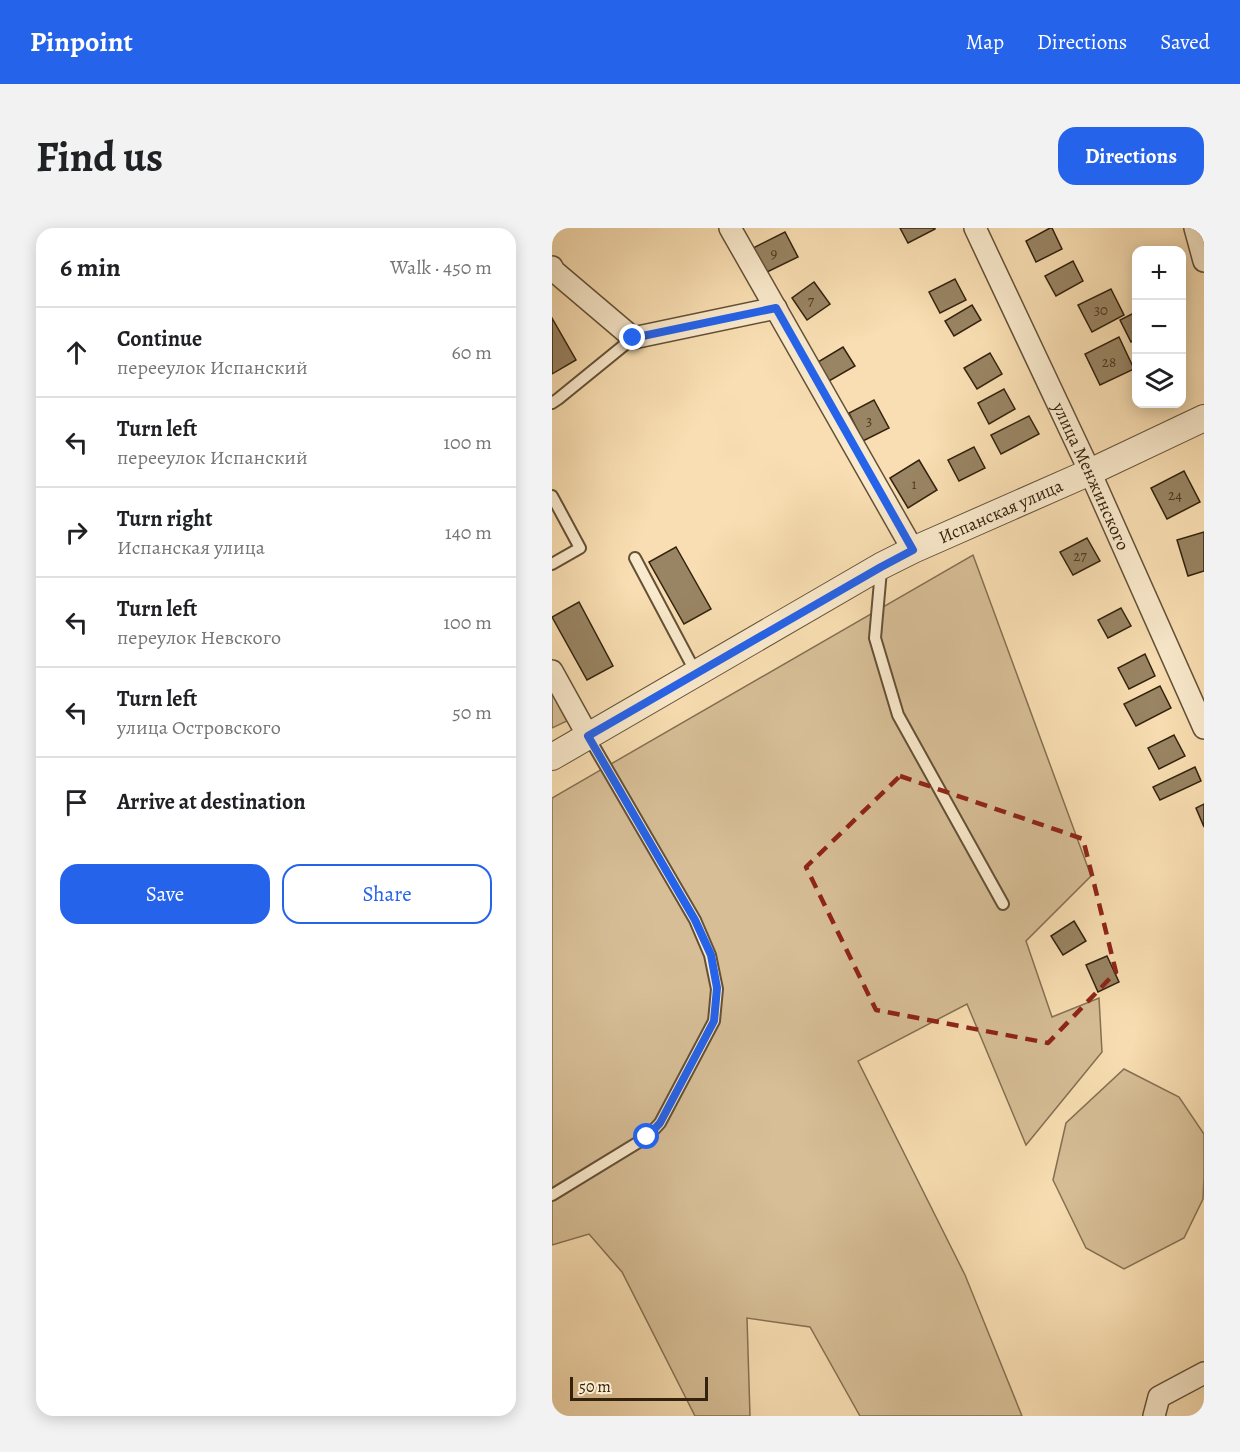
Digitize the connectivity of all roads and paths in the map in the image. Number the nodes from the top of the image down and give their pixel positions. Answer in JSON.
{"nodes":[{"id":1,"x":730,"y":228,"type":"edge"},
{"id":2,"x":975,"y":228,"type":"edge"},
{"id":3,"x":1195,"y":228,"type":"edge"},
{"id":4,"x":1204,"y":261,"type":"edge"},
{"id":5,"x":552,"y":267,"type":"edge"},
{"id":6,"x":776,"y":308,"type":"junction"},
{"id":7,"x":633,"y":338,"type":"junction"},
{"id":8,"x":552,"y":403,"type":"edge"},
{"id":9,"x":1204,"y":418,"type":"edge"},
{"id":10,"x":1090,"y":472,"type":"junction"},
{"id":11,"x":552,"y":496,"type":"edge"},
{"id":12,"x":913,"y":550,"type":"junction"},
{"id":13,"x":635,"y":558,"type":"dead end"},
{"id":14,"x":552,"y":564,"type":"edge"},
{"id":15,"x":881,"y":567,"type":"junction"},
{"id":16,"x":552,"y":671,"type":"edge"},
{"id":17,"x":696,"y":674,"type":"junction"},
{"id":18,"x":1204,"y":728,"type":"edge"},
{"id":19,"x":588,"y":736,"type":"junction"},
{"id":20,"x":552,"y":757,"type":"edge"},
{"id":21,"x":1003,"y":904,"type":"dead end"},
{"id":22,"x":552,"y":1195,"type":"edge"},
{"id":23,"x":1204,"y":1373,"type":"edge"},
{"id":24,"x":1154,"y":1416,"type":"edge"}],
"edges":[{"from":1,"to":6,"type":"street"},
{"from":2,"to":10,"type":"street","name":"улица Менжинского"},
{"from":3,"to":4,"type":"street"},
{"from":5,"to":7,"type":"street"},
{"from":6,"to":7,"type":"street"},
{"from":6,"to":12,"type":"street"},
{"from":7,"to":8,"type":"lane"},
{"from":9,"to":10,"type":"street","name":"Испанская улица"},
{"from":10,"to":12,"type":"street","name":"Испанская улица"},
{"from":10,"to":18,"type":"street","name":"улица Менжинского"},
{"from":11,"to":14,"type":"lane"},
{"from":12,"to":15,"type":"street","name":"Испанская улица"},
{"from":13,"to":17,"type":"lane"},
{"from":15,"to":17,"type":"street","name":"Испанская улица"},
{"from":15,"to":21,"type":"lane"},
{"from":16,"to":19,"type":"street"},
{"from":17,"to":19,"type":"street","name":"Испанская улица"},
{"from":19,"to":20,"type":"street","name":"Испанская улица"},
{"from":19,"to":22,"type":"lane"},
{"from":23,"to":24,"type":"street"}]}
